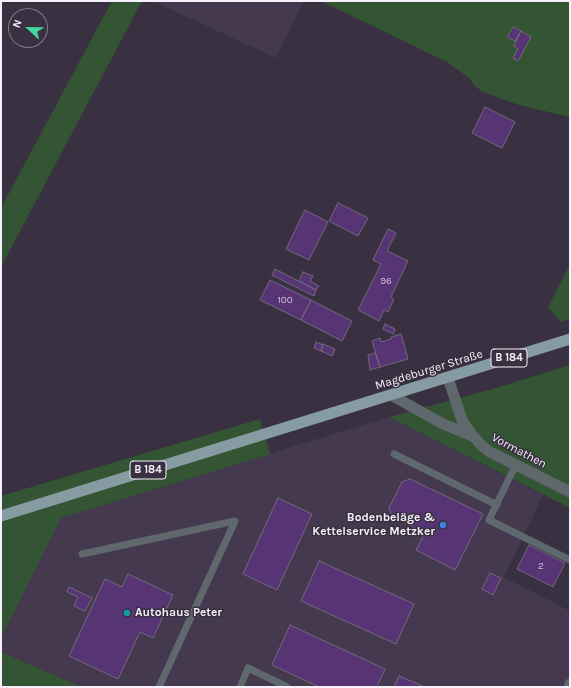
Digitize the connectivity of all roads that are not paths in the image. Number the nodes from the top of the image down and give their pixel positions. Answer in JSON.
{"nodes":[{"id":1,"x":570,"y":339,"type":"edge"},
{"id":2,"x":448,"y":378,"type":"junction"},
{"id":3,"x":391,"y":395,"type":"junction"},
{"id":4,"x":472,"y":436,"type":"junction"},
{"id":5,"x":394,"y":454,"type":"dead end"},
{"id":6,"x":516,"y":464,"type":"junction"},
{"id":7,"x":570,"y":492,"type":"edge"},
{"id":8,"x":497,"y":504,"type":"junction"},
{"id":9,"x":1,"y":516,"type":"edge"},
{"id":10,"x":82,"y":554,"type":"dead end"},
{"id":11,"x":570,"y":560,"type":"edge"},
{"id":12,"x":570,"y":684,"type":"edge"},
{"id":13,"x":159,"y":687,"type":"edge"},
{"id":14,"x":240,"y":687,"type":"edge"},
{"id":15,"x":287,"y":687,"type":"edge"},
{"id":16,"x":569,"y":687,"type":"edge"}],
"edges":[{"from":1,"to":2,"type":"main road","name":"Magdeburger Straße","number":"B 184"},
{"from":2,"to":3,"type":"main road","name":"Magdeburger Straße","number":"B 184"},
{"from":2,"to":4,"type":"street","name":"Vormathen"},
{"from":3,"to":4,"type":"street"},
{"from":3,"to":9,"type":"main road","name":"Magdeburger Straße","number":"B 184"},
{"from":4,"to":6,"type":"street","name":"Vormathen"},
{"from":5,"to":8,"type":"lane"},
{"from":6,"to":7,"type":"street","name":"Vormathen"},
{"from":6,"to":8,"type":"lane"},
{"from":8,"to":11,"type":"lane"},
{"from":10,"to":13,"type":"lane"},
{"from":12,"to":16,"type":"street"},
{"from":14,"to":15,"type":"lane"}]}
